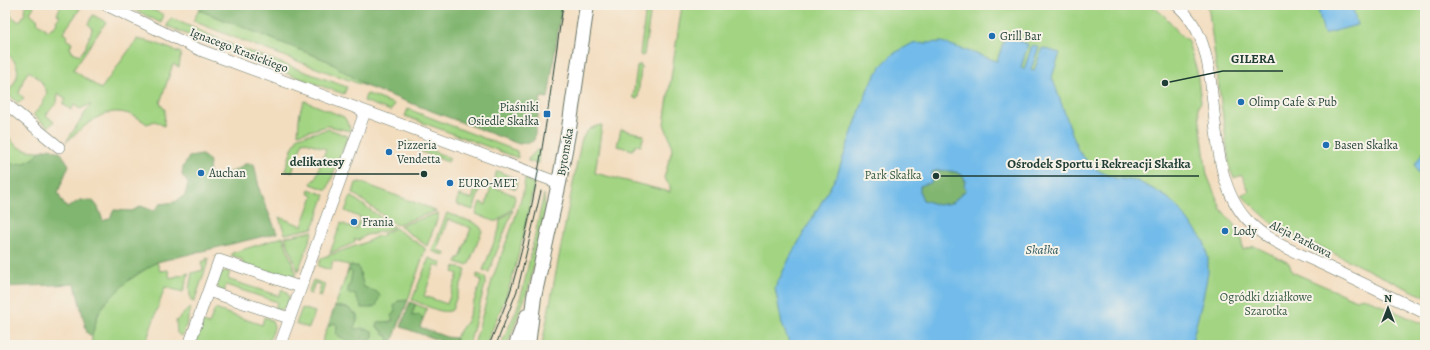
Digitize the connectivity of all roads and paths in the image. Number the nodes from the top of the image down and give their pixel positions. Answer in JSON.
{"nodes":[{"id":1,"x":106,"y":5,"type":"edge"},
{"id":2,"x":587,"y":5,"type":"edge"},
{"id":3,"x":1177,"y":5,"type":"edge"},
{"id":4,"x":5,"y":104,"type":"edge"},
{"id":5,"x":365,"y":112,"type":"junction"},
{"id":6,"x":59,"y":147,"type":"dead end"},
{"id":7,"x":559,"y":183,"type":"junction"},
{"id":8,"x":300,"y":287,"type":"junction"},
{"id":9,"x":208,"y":291,"type":"junction"},
{"id":10,"x":534,"y":297,"type":"junction"},
{"id":11,"x":1425,"y":313,"type":"edge"},
{"id":12,"x":289,"y":318,"type":"junction"},
{"id":13,"x":189,"y":345,"type":"edge"},
{"id":14,"x":280,"y":345,"type":"edge"},
{"id":15,"x":516,"y":345,"type":"edge"},
{"id":16,"x":528,"y":345,"type":"edge"}],
"edges":[{"from":1,"to":5,"type":"street","name":"Ignacego Krasickiego"},
{"from":2,"to":7,"type":"main road","name":"Bytomska"},
{"from":3,"to":11,"type":"street","name":"Aleja Parkowa"},
{"from":4,"to":6,"type":"street"},
{"from":5,"to":7,"type":"street","name":"Ignacego Krasickiego"},
{"from":5,"to":8,"type":"street"},
{"from":7,"to":10,"type":"main road","name":"Bytomska"},
{"from":8,"to":9,"type":"street"},
{"from":8,"to":12,"type":"street"},
{"from":9,"to":12,"type":"street"},
{"from":9,"to":13,"type":"street"},
{"from":10,"to":15,"type":"main road","name":"Bytomska"},
{"from":10,"to":16,"type":"main road","name":"Bytomska"},
{"from":12,"to":14,"type":"street"}]}
